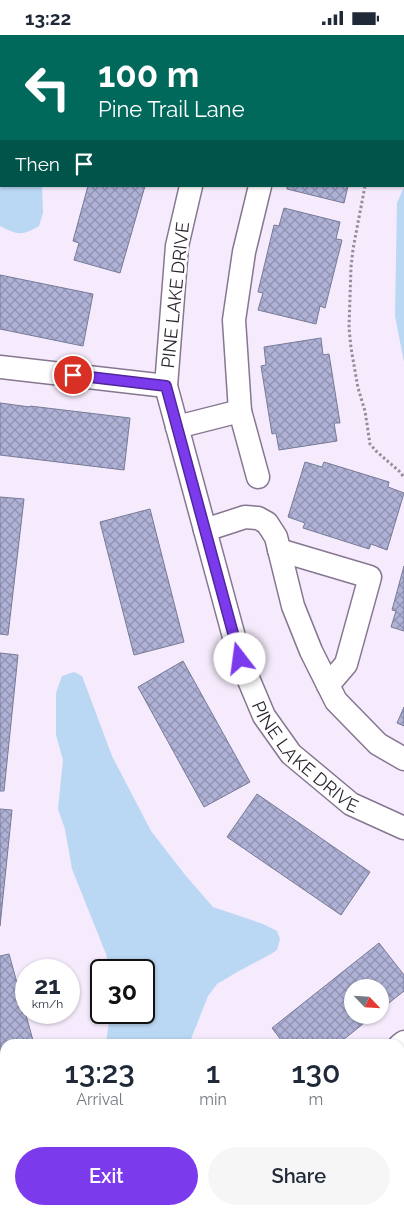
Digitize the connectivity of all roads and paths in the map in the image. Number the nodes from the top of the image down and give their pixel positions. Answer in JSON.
{"nodes":[{"id":1,"x":191,"y":187,"type":"edge"},
{"id":2,"x":260,"y":187,"type":"edge"},
{"id":3,"x":365,"y":187,"type":"edge"},
{"id":4,"x":0,"y":367,"type":"edge"},
{"id":5,"x":166,"y":386,"type":"junction"},
{"id":6,"x":240,"y":411,"type":"junction"},
{"id":7,"x":177,"y":427,"type":"junction"},
{"id":8,"x":258,"y":477,"type":"dead end"},
{"id":9,"x":404,"y":477,"type":"edge"},
{"id":10,"x":205,"y":530,"type":"junction"},
{"id":11,"x":279,"y":550,"type":"junction"},
{"id":12,"x":328,"y":685,"type":"junction"},
{"id":13,"x":404,"y":759,"type":"edge"},
{"id":14,"x":404,"y":828,"type":"edge"}],
"edges":[{"from":1,"to":5,"type":"street","name":"PINE LAKE DRIVE"},
{"from":2,"to":6,"type":"street"},
{"from":3,"to":9,"type":"path"},
{"from":4,"to":5,"type":"street"},
{"from":5,"to":7,"type":"street","name":"PINE LAKE DRIVE"},
{"from":6,"to":7,"type":"street"},
{"from":6,"to":8,"type":"street"},
{"from":7,"to":10,"type":"street","name":"PINE LAKE DRIVE"},
{"from":10,"to":11,"type":"street"},
{"from":10,"to":14,"type":"street","name":"PINE LAKE DRIVE"},
{"from":11,"to":12,"type":"street"},
{"from":11,"to":12,"type":"street"},
{"from":12,"to":13,"type":"street"}]}
